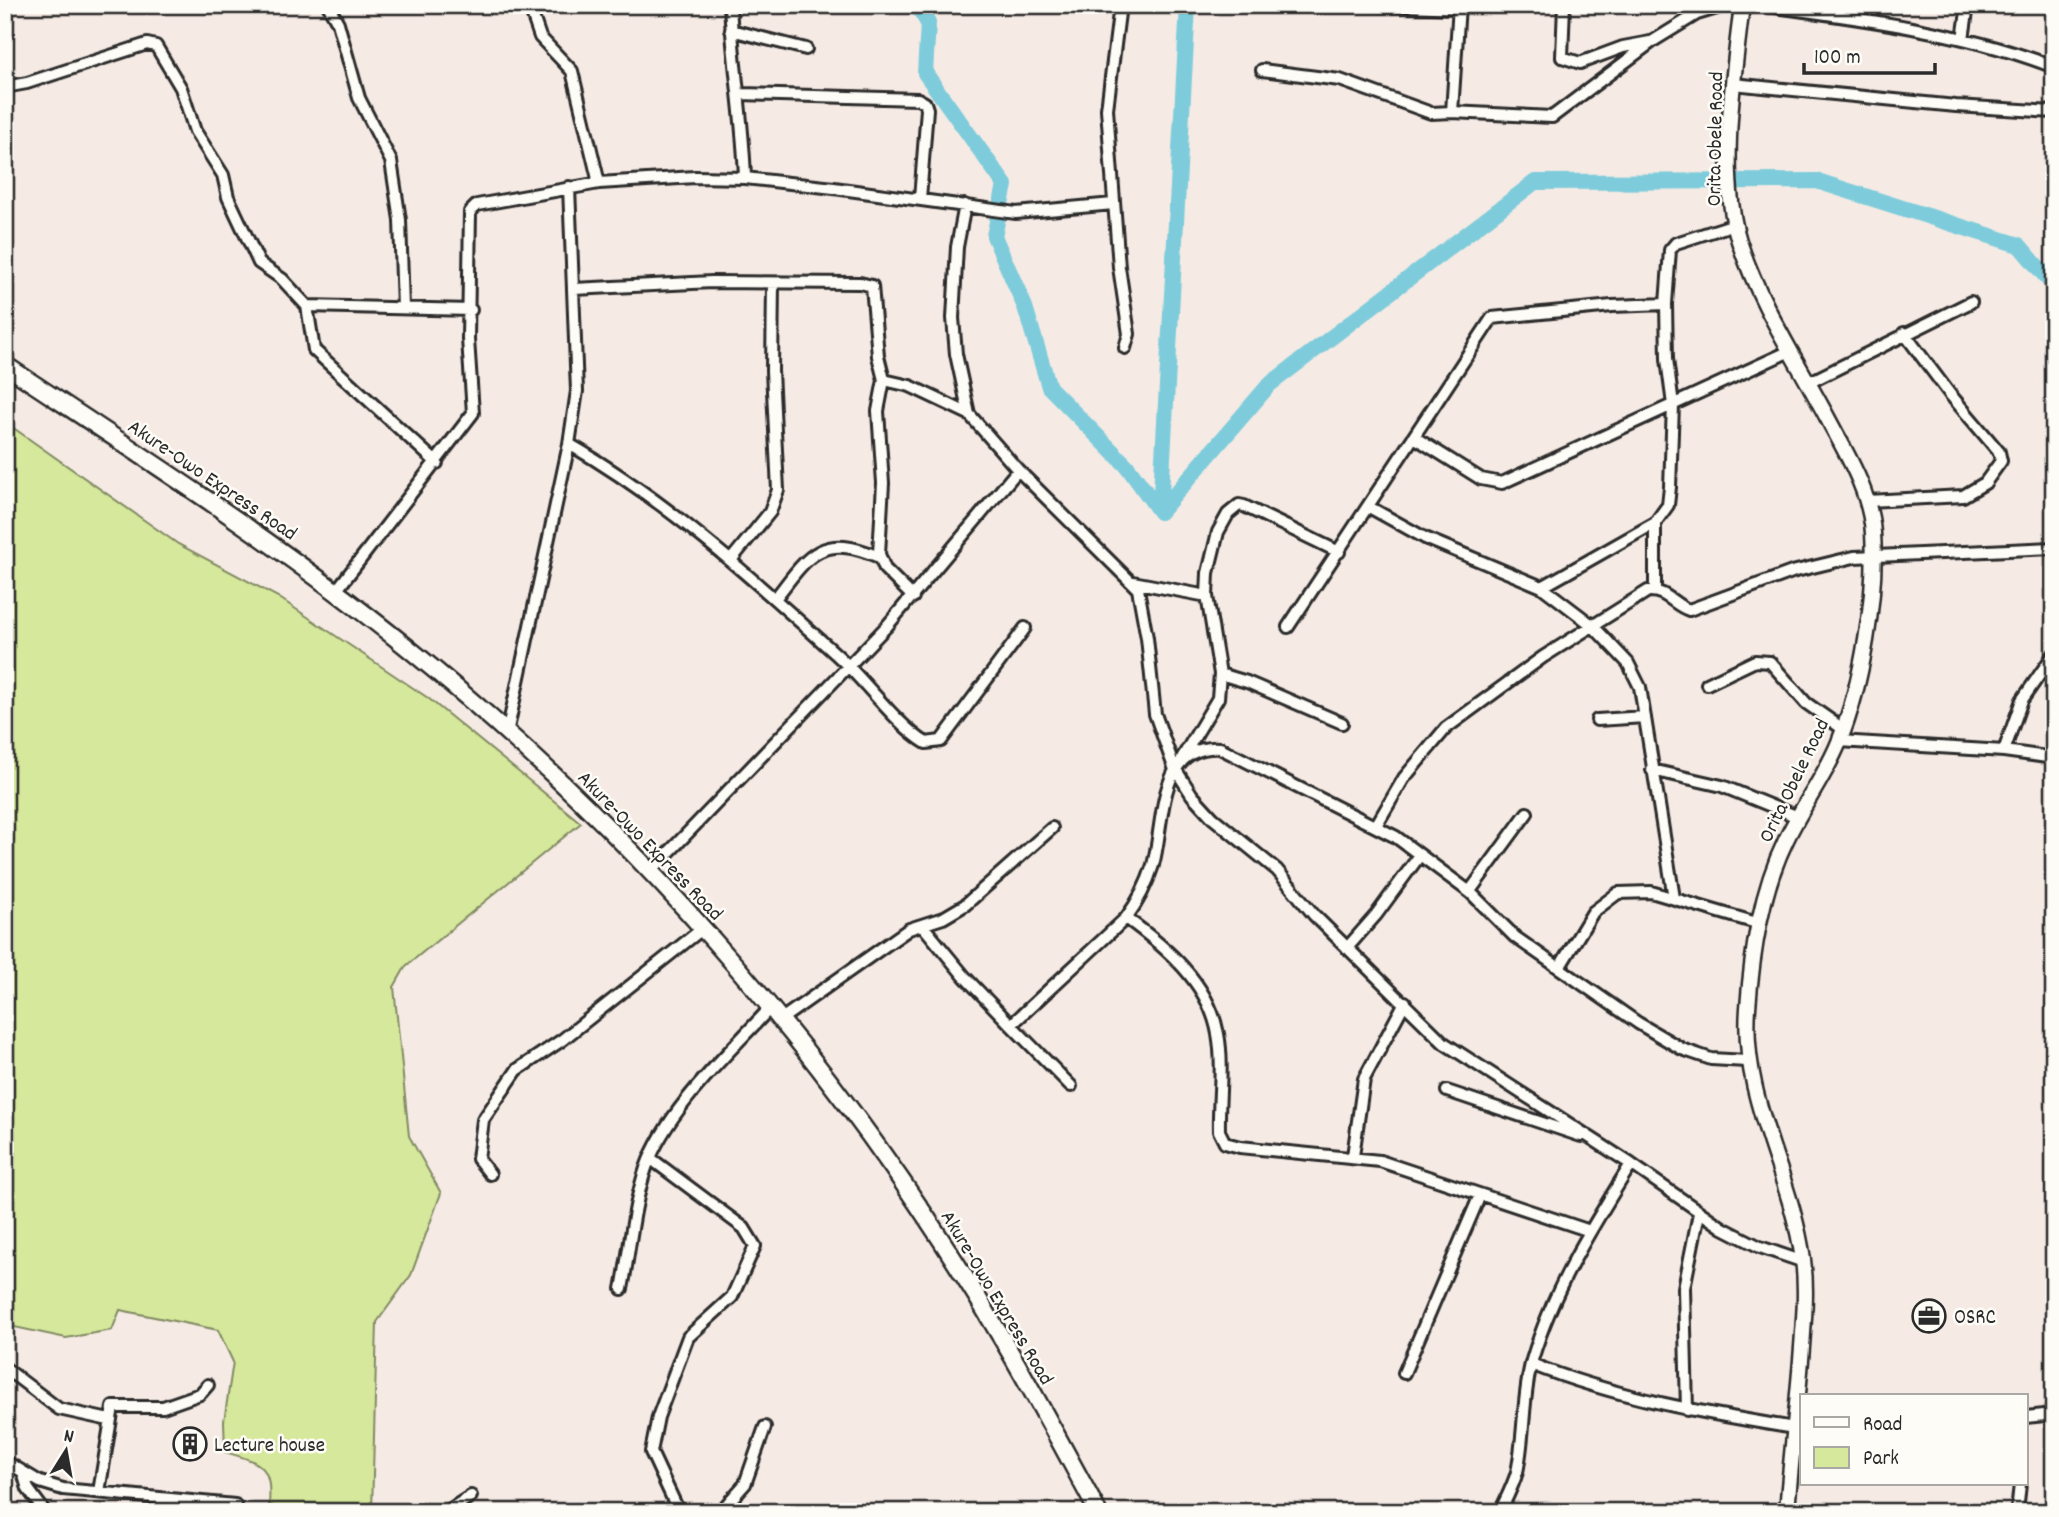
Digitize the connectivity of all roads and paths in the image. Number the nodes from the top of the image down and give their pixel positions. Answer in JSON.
{"nodes":[{"id":1,"x":328,"y":5,"type":"edge"},
{"id":2,"x":529,"y":5,"type":"edge"},
{"id":3,"x":730,"y":5,"type":"edge"},
{"id":4,"x":1120,"y":5,"type":"edge"},
{"id":5,"x":1379,"y":5,"type":"edge"},
{"id":6,"x":1564,"y":5,"type":"edge"},
{"id":7,"x":1727,"y":5,"type":"edge"},
{"id":8,"x":1742,"y":5,"type":"edge"},
{"id":9,"x":1760,"y":5,"type":"edge"},
{"id":10,"x":1968,"y":5,"type":"edge"},
{"id":11,"x":1459,"y":7,"type":"edge"},
{"id":12,"x":1709,"y":7,"type":"edge"},
{"id":13,"x":731,"y":30,"type":"junction"},
{"id":14,"x":1963,"y":39,"type":"junction"},
{"id":15,"x":1653,"y":41,"type":"junction"},
{"id":16,"x":806,"y":49,"type":"dead end"},
{"id":17,"x":2054,"y":67,"type":"edge"},
{"id":18,"x":1262,"y":70,"type":"dead end"},
{"id":19,"x":1733,"y":83,"type":"junction"},
{"id":20,"x":5,"y":87,"type":"edge"},
{"id":21,"x":741,"y":94,"type":"junction"},
{"id":22,"x":1452,"y":112,"type":"junction"},
{"id":23,"x":2054,"y":112,"type":"edge"},
{"id":24,"x":745,"y":178,"type":"junction"},
{"id":25,"x":599,"y":183,"type":"junction"},
{"id":26,"x":569,"y":187,"type":"junction"},
{"id":27,"x":920,"y":199,"type":"junction"},
{"id":28,"x":1113,"y":204,"type":"junction"},
{"id":29,"x":965,"y":205,"type":"junction"},
{"id":30,"x":1735,"y":224,"type":"junction"},
{"id":31,"x":773,"y":283,"type":"junction"},
{"id":32,"x":574,"y":289,"type":"junction"},
{"id":33,"x":1971,"y":302,"type":"dead end"},
{"id":34,"x":1666,"y":304,"type":"junction"},
{"id":35,"x":307,"y":306,"type":"junction"},
{"id":36,"x":403,"y":308,"type":"junction"},
{"id":37,"x":471,"y":310,"type":"junction"},
{"id":38,"x":1904,"y":332,"type":"junction"},
{"id":39,"x":1125,"y":348,"type":"dead end"},
{"id":40,"x":1790,"y":351,"type":"junction"},
{"id":41,"x":5,"y":365,"type":"edge"},
{"id":42,"x":884,"y":380,"type":"junction"},
{"id":43,"x":1808,"y":383,"type":"junction"},
{"id":44,"x":1673,"y":405,"type":"junction"},
{"id":45,"x":969,"y":414,"type":"junction"},
{"id":46,"x":1414,"y":437,"type":"junction"},
{"id":47,"x":569,"y":444,"type":"junction"},
{"id":48,"x":437,"y":464,"type":"junction"},
{"id":49,"x":1018,"y":470,"type":"junction"},
{"id":50,"x":1867,"y":501,"type":"junction"},
{"id":51,"x":1368,"y":507,"type":"junction"},
{"id":52,"x":1655,"y":523,"type":"junction"},
{"id":53,"x":2054,"y":548,"type":"edge"},
{"id":54,"x":1339,"y":552,"type":"junction"},
{"id":55,"x":1874,"y":555,"type":"junction"},
{"id":56,"x":879,"y":557,"type":"junction"},
{"id":57,"x":732,"y":560,"type":"junction"},
{"id":58,"x":1133,"y":582,"type":"junction"},
{"id":59,"x":1542,"y":587,"type":"junction"},
{"id":60,"x":336,"y":591,"type":"junction"},
{"id":61,"x":1655,"y":591,"type":"junction"},
{"id":62,"x":1207,"y":596,"type":"junction"},
{"id":63,"x":913,"y":597,"type":"junction"},
{"id":64,"x":775,"y":599,"type":"junction"},
{"id":65,"x":1592,"y":625,"type":"junction"},
{"id":66,"x":1288,"y":627,"type":"dead end"},
{"id":67,"x":1025,"y":628,"type":"dead end"},
{"id":68,"x":2054,"y":654,"type":"edge"},
{"id":69,"x":848,"y":666,"type":"junction"},
{"id":70,"x":1220,"y":674,"type":"junction"},
{"id":71,"x":1707,"y":684,"type":"dead end"},
{"id":72,"x":1645,"y":717,"type":"junction"},
{"id":73,"x":1597,"y":720,"type":"dead end"},
{"id":74,"x":1342,"y":723,"type":"dead end"},
{"id":75,"x":508,"y":733,"type":"junction"},
{"id":76,"x":1841,"y":735,"type":"junction"},
{"id":77,"x":2004,"y":751,"type":"junction"},
{"id":78,"x":2054,"y":758,"type":"edge"},
{"id":79,"x":1177,"y":764,"type":"junction"},
{"id":80,"x":1652,"y":770,"type":"junction"},
{"id":81,"x":1527,"y":813,"type":"dead end"},
{"id":82,"x":1798,"y":817,"type":"junction"},
{"id":83,"x":1377,"y":824,"type":"junction"},
{"id":84,"x":1052,"y":828,"type":"dead end"},
{"id":85,"x":1420,"y":855,"type":"junction"},
{"id":86,"x":650,"y":872,"type":"junction"},
{"id":87,"x":1470,"y":891,"type":"junction"},
{"id":88,"x":1674,"y":898,"type":"junction"},
{"id":89,"x":1126,"y":918,"type":"junction"},
{"id":90,"x":1759,"y":924,"type":"junction"},
{"id":91,"x":923,"y":926,"type":"junction"},
{"id":92,"x":702,"y":929,"type":"junction"},
{"id":93,"x":1346,"y":948,"type":"junction"},
{"id":94,"x":1559,"y":968,"type":"junction"},
{"id":95,"x":1405,"y":1002,"type":"junction"},
{"id":96,"x":775,"y":1014,"type":"junction"},
{"id":97,"x":1012,"y":1025,"type":"junction"},
{"id":98,"x":1747,"y":1060,"type":"junction"},
{"id":99,"x":1071,"y":1086,"type":"dead end"},
{"id":100,"x":1447,"y":1091,"type":"dead end"},
{"id":101,"x":1594,"y":1140,"type":"junction"},
{"id":102,"x":1353,"y":1156,"type":"junction"},
{"id":103,"x":650,"y":1158,"type":"junction"},
{"id":104,"x":1631,"y":1164,"type":"junction"},
{"id":105,"x":490,"y":1174,"type":"dead end"},
{"id":106,"x":1480,"y":1195,"type":"junction"},
{"id":107,"x":1699,"y":1213,"type":"junction"},
{"id":108,"x":1590,"y":1231,"type":"junction"},
{"id":109,"x":1804,"y":1262,"type":"junction"},
{"id":110,"x":622,"y":1289,"type":"dead end"},
{"id":111,"x":1531,"y":1364,"type":"junction"},
{"id":112,"x":5,"y":1368,"type":"edge"},
{"id":113,"x":1404,"y":1374,"type":"dead end"},
{"id":114,"x":208,"y":1385,"type":"dead end"},
{"id":115,"x":1687,"y":1410,"type":"junction"},
{"id":116,"x":2054,"y":1414,"type":"edge"},
{"id":117,"x":2028,"y":1417,"type":"edge"},
{"id":118,"x":108,"y":1420,"type":"junction"},
{"id":119,"x":765,"y":1427,"type":"dead end"},
{"id":120,"x":1796,"y":1437,"type":"edge"},
{"id":121,"x":5,"y":1461,"type":"edge"},
{"id":122,"x":23,"y":1472,"type":"junction"},
{"id":123,"x":2020,"y":1486,"type":"edge"},
{"id":124,"x":99,"y":1492,"type":"junction"},
{"id":125,"x":471,"y":1496,"type":"dead end"},
{"id":126,"x":235,"y":1505,"type":"dead end"},
{"id":127,"x":45,"y":1512,"type":"edge"},
{"id":128,"x":446,"y":1512,"type":"edge"},
{"id":129,"x":679,"y":1512,"type":"edge"},
{"id":130,"x":720,"y":1512,"type":"edge"},
{"id":131,"x":1098,"y":1512,"type":"edge"},
{"id":132,"x":1500,"y":1512,"type":"edge"},
{"id":133,"x":1787,"y":1512,"type":"edge"},
{"id":134,"x":2017,"y":1512,"type":"edge"}],
"edges":[{"from":1,"to":36,"type":"street"},
{"from":2,"to":25,"type":"street"},
{"from":3,"to":13,"type":"street"},
{"from":4,"to":28,"type":"street"},
{"from":5,"to":11,"type":"street"},
{"from":6,"to":15,"type":"street"},
{"from":7,"to":12,"type":"street"},
{"from":8,"to":19,"type":"main road","name":"Orita Obele Road"},
{"from":9,"to":14,"type":"street"},
{"from":10,"to":14,"type":"street"},
{"from":11,"to":22,"type":"street"},
{"from":12,"to":15,"type":"street"},
{"from":13,"to":16,"type":"street"},
{"from":13,"to":21,"type":"street"},
{"from":14,"to":17,"type":"street"},
{"from":15,"to":22,"type":"street"},
{"from":18,"to":22,"type":"street"},
{"from":19,"to":23,"type":"street"},
{"from":19,"to":30,"type":"main road","name":"Orita Obele Road"},
{"from":20,"to":35,"type":"street"},
{"from":21,"to":24,"type":"street"},
{"from":21,"to":27,"type":"street"},
{"from":24,"to":25,"type":"street"},
{"from":24,"to":27,"type":"street"},
{"from":25,"to":26,"type":"street"},
{"from":26,"to":32,"type":"street"},
{"from":26,"to":37,"type":"street"},
{"from":27,"to":29,"type":"street"},
{"from":28,"to":29,"type":"street"},
{"from":28,"to":39,"type":"street"},
{"from":29,"to":45,"type":"street"},
{"from":30,"to":34,"type":"street"},
{"from":30,"to":40,"type":"main road","name":"Orita Obele Road"},
{"from":31,"to":32,"type":"street"},
{"from":31,"to":42,"type":"street"},
{"from":31,"to":57,"type":"street"},
{"from":32,"to":47,"type":"street"},
{"from":33,"to":38,"type":"street"},
{"from":34,"to":44,"type":"street"},
{"from":34,"to":46,"type":"street"},
{"from":35,"to":36,"type":"street"},
{"from":35,"to":48,"type":"street"},
{"from":36,"to":37,"type":"street"},
{"from":37,"to":48,"type":"street"},
{"from":38,"to":43,"type":"street"},
{"from":38,"to":50,"type":"street"},
{"from":40,"to":43,"type":"main road","name":"Orita Obele Road"},
{"from":40,"to":44,"type":"street"},
{"from":41,"to":60,"type":"highway","name":"Akure-Owo Express Road"},
{"from":42,"to":45,"type":"street"},
{"from":42,"to":56,"type":"street"},
{"from":43,"to":50,"type":"main road","name":"Orita Obele Road"},
{"from":44,"to":46,"type":"street"},
{"from":44,"to":52,"type":"street"},
{"from":45,"to":49,"type":"street"},
{"from":46,"to":51,"type":"street"},
{"from":47,"to":57,"type":"street"},
{"from":47,"to":75,"type":"street"},
{"from":48,"to":60,"type":"street"},
{"from":49,"to":58,"type":"street"},
{"from":49,"to":63,"type":"street"},
{"from":50,"to":55,"type":"main road","name":"Orita Obele Road"},
{"from":51,"to":54,"type":"street"},
{"from":51,"to":59,"type":"street"},
{"from":52,"to":59,"type":"street"},
{"from":52,"to":61,"type":"street"},
{"from":53,"to":55,"type":"street"},
{"from":54,"to":62,"type":"street"},
{"from":54,"to":66,"type":"street"},
{"from":55,"to":61,"type":"street"},
{"from":55,"to":76,"type":"main road","name":"Orita Obele Road"},
{"from":56,"to":63,"type":"street"},
{"from":56,"to":64,"type":"street"},
{"from":57,"to":64,"type":"street"},
{"from":58,"to":62,"type":"street"},
{"from":58,"to":79,"type":"street"},
{"from":59,"to":65,"type":"street"},
{"from":60,"to":75,"type":"highway","name":"Akure-Owo Express Road"},
{"from":61,"to":65,"type":"street"},
{"from":62,"to":70,"type":"street"},
{"from":63,"to":69,"type":"street"},
{"from":64,"to":69,"type":"street"},
{"from":65,"to":72,"type":"street"},
{"from":65,"to":83,"type":"street"},
{"from":67,"to":69,"type":"street"},
{"from":68,"to":77,"type":"street"},
{"from":69,"to":86,"type":"street"},
{"from":70,"to":74,"type":"street"},
{"from":70,"to":79,"type":"street"},
{"from":71,"to":76,"type":"street"},
{"from":72,"to":73,"type":"street"},
{"from":72,"to":80,"type":"street"},
{"from":75,"to":86,"type":"highway","name":"Akure-Owo Express Road"},
{"from":76,"to":77,"type":"street"},
{"from":76,"to":82,"type":"main road","name":"Orita Obele Road"},
{"from":77,"to":78,"type":"street"},
{"from":79,"to":83,"type":"street"},
{"from":79,"to":89,"type":"street"},
{"from":79,"to":93,"type":"street"},
{"from":80,"to":82,"type":"street"},
{"from":80,"to":88,"type":"street"},
{"from":81,"to":87,"type":"street"},
{"from":82,"to":90,"type":"main road","name":"Orita Obele Road"},
{"from":83,"to":85,"type":"street"},
{"from":84,"to":91,"type":"street"},
{"from":85,"to":87,"type":"street"},
{"from":85,"to":93,"type":"street"},
{"from":86,"to":92,"type":"highway","name":"Akure-Owo Express Road"},
{"from":87,"to":94,"type":"street"},
{"from":88,"to":90,"type":"street"},
{"from":88,"to":94,"type":"street"},
{"from":89,"to":97,"type":"street"},
{"from":89,"to":102,"type":"street"},
{"from":90,"to":98,"type":"main road","name":"Orita Obele Road"},
{"from":91,"to":96,"type":"street"},
{"from":91,"to":97,"type":"street"},
{"from":92,"to":96,"type":"highway","name":"Akure-Owo Express Road"},
{"from":92,"to":105,"type":"street"},
{"from":93,"to":95,"type":"street"},
{"from":94,"to":98,"type":"street"},
{"from":95,"to":101,"type":"street"},
{"from":95,"to":102,"type":"street"},
{"from":96,"to":103,"type":"street"},
{"from":96,"to":131,"type":"highway","name":"Akure-Owo Express Road"},
{"from":97,"to":99,"type":"street"},
{"from":98,"to":109,"type":"main road","name":"Orita Obele Road"},
{"from":100,"to":101,"type":"street"},
{"from":101,"to":104,"type":"street"},
{"from":102,"to":106,"type":"street"},
{"from":103,"to":110,"type":"street"},
{"from":103,"to":129,"type":"street"},
{"from":104,"to":107,"type":"street"},
{"from":104,"to":108,"type":"street"},
{"from":106,"to":108,"type":"street"},
{"from":106,"to":113,"type":"street"},
{"from":107,"to":109,"type":"street"},
{"from":107,"to":115,"type":"street"},
{"from":108,"to":111,"type":"street"},
{"from":109,"to":120,"type":"main road","name":"Orita Obele Road"},
{"from":111,"to":115,"type":"street"},
{"from":111,"to":132,"type":"street"},
{"from":112,"to":118,"type":"street"},
{"from":114,"to":118,"type":"street"},
{"from":115,"to":120,"type":"street"},
{"from":116,"to":117,"type":"street"},
{"from":118,"to":124,"type":"street"},
{"from":119,"to":130,"type":"street"},
{"from":120,"to":133,"type":"main road","name":"Orita Obele Road"},
{"from":121,"to":122,"type":"street"},
{"from":122,"to":124,"type":"street"},
{"from":122,"to":127,"type":"street"},
{"from":123,"to":134,"type":"street"},
{"from":124,"to":126,"type":"street"},
{"from":125,"to":128,"type":"street"}]}
